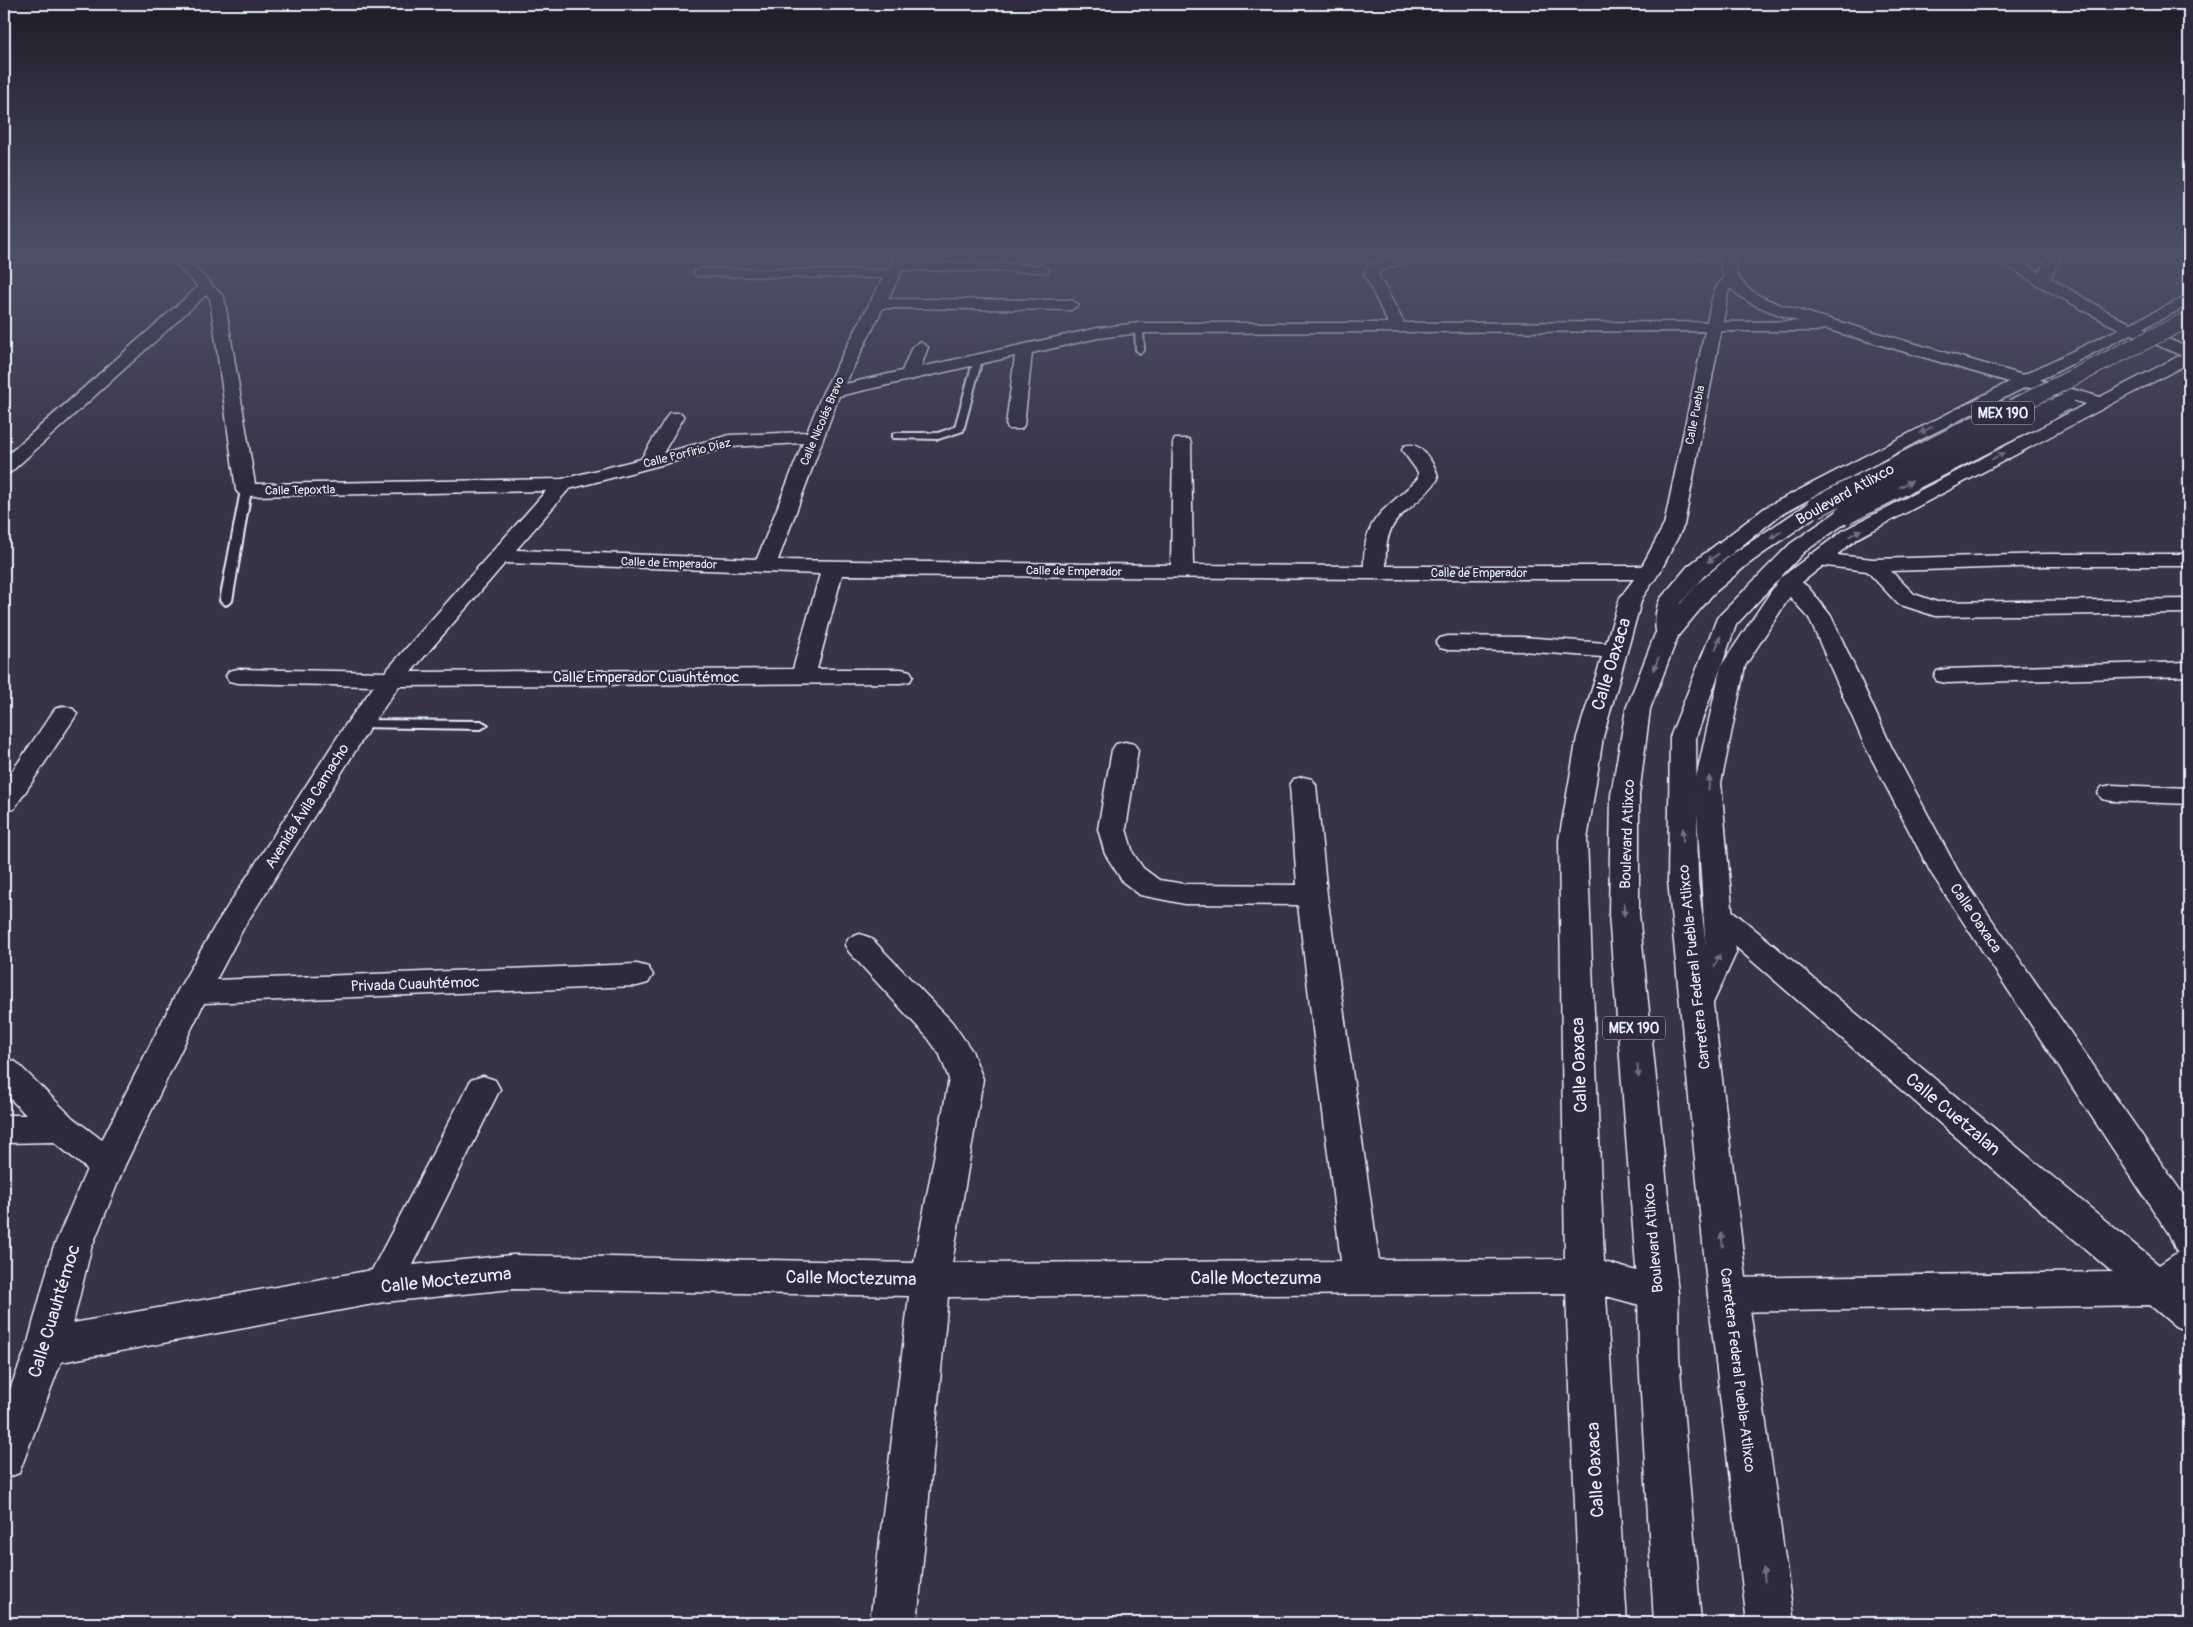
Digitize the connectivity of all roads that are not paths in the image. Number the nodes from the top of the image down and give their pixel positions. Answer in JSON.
{"nodes":[{"id":1,"x":1713,"y":327,"type":"edge"},
{"id":2,"x":160,"y":328,"type":"edge"},
{"id":3,"x":222,"y":328,"type":"edge"},
{"id":4,"x":865,"y":328,"type":"edge"},
{"id":5,"x":1139,"y":328,"type":"junction"},
{"id":6,"x":1148,"y":328,"type":"edge"},
{"id":7,"x":1827,"y":328,"type":"edge"},
{"id":8,"x":1832,"y":328,"type":"edge"},
{"id":9,"x":2126,"y":328,"type":"edge"},
{"id":10,"x":2134,"y":328,"type":"edge"},
{"id":11,"x":2172,"y":328,"type":"edge"},
{"id":12,"x":2130,"y":330,"type":"junction"},
{"id":13,"x":2189,"y":340,"type":"edge"},
{"id":14,"x":920,"y":347,"type":"dead end"},
{"id":15,"x":1024,"y":349,"type":"junction"},
{"id":16,"x":1140,"y":350,"type":"dead end"},
{"id":17,"x":2189,"y":355,"type":"edge"},
{"id":18,"x":978,"y":359,"type":"junction"},
{"id":19,"x":910,"y":373,"type":"junction"},
{"id":20,"x":1966,"y":379,"type":"junction"},
{"id":21,"x":2026,"y":382,"type":"junction"},
{"id":22,"x":2006,"y":391,"type":"junction"},
{"id":23,"x":832,"y":392,"type":"junction"},
{"id":24,"x":1981,"y":403,"type":"junction"},
{"id":25,"x":2093,"y":407,"type":"junction"},
{"id":26,"x":1957,"y":414,"type":"junction"},
{"id":27,"x":675,"y":417,"type":"dead end"},
{"id":28,"x":1015,"y":425,"type":"dead end"},
{"id":29,"x":897,"y":436,"type":"dead end"},
{"id":30,"x":815,"y":437,"type":"junction"},
{"id":31,"x":1182,"y":443,"type":"dead end"},
{"id":32,"x":2023,"y":443,"type":"junction"},
{"id":33,"x":1411,"y":450,"type":"dead end"},
{"id":34,"x":7,"y":463,"type":"edge"},
{"id":35,"x":647,"y":464,"type":"junction"},
{"id":36,"x":562,"y":485,"type":"junction"},
{"id":37,"x":246,"y":490,"type":"junction"},
{"id":38,"x":1831,"y":511,"type":"junction"},
{"id":39,"x":1674,"y":525,"type":"joint"},
{"id":40,"x":499,"y":556,"type":"junction"},
{"id":41,"x":1818,"y":559,"type":"junction"},
{"id":42,"x":2189,"y":560,"type":"edge"},
{"id":43,"x":1873,"y":565,"type":"junction"},
{"id":44,"x":764,"y":567,"type":"junction"},
{"id":45,"x":833,"y":568,"type":"junction"},
{"id":46,"x":1182,"y":572,"type":"junction"},
{"id":47,"x":1649,"y":572,"type":"junction"},
{"id":48,"x":1375,"y":573,"type":"junction"},
{"id":49,"x":1788,"y":583,"type":"junction"},
{"id":50,"x":226,"y":601,"type":"dead end"},
{"id":51,"x":2189,"y":606,"type":"edge"},
{"id":52,"x":1667,"y":634,"type":"junction"},
{"id":53,"x":1448,"y":642,"type":"dead end"},
{"id":54,"x":1614,"y":651,"type":"junction"},
{"id":55,"x":2189,"y":669,"type":"edge"},
{"id":56,"x":238,"y":676,"type":"dead end"},
{"id":57,"x":803,"y":676,"type":"junction"},
{"id":58,"x":901,"y":676,"type":"dead end"},
{"id":59,"x":1946,"y":676,"type":"dead end"},
{"id":60,"x":392,"y":679,"type":"junction"},
{"id":61,"x":64,"y":714,"type":"dead end"},
{"id":62,"x":359,"y":724,"type":"junction"},
{"id":63,"x":481,"y":725,"type":"dead end"},
{"id":64,"x":1125,"y":750,"type":"dead end"},
{"id":65,"x":1303,"y":785,"type":"dead end"},
{"id":66,"x":2112,"y":793,"type":"dead end"},
{"id":67,"x":2189,"y":796,"type":"edge"},
{"id":68,"x":4,"y":803,"type":"edge"},
{"id":69,"x":1312,"y":895,"type":"junction"},
{"id":70,"x":1718,"y":915,"type":"junction"},
{"id":71,"x":860,"y":945,"type":"dead end"},
{"id":72,"x":637,"y":975,"type":"dead end"},
{"id":73,"x":193,"y":992,"type":"junction"},
{"id":74,"x":1697,"y":1006,"type":"junction"},
{"id":75,"x":4,"y":1071,"type":"edge"},
{"id":76,"x":483,"y":1089,"type":"dead end"},
{"id":77,"x":4,"y":1128,"type":"edge"},
{"id":78,"x":61,"y":1128,"type":"junction"},
{"id":79,"x":106,"y":1165,"type":"junction"},
{"id":80,"x":2189,"y":1240,"type":"edge"},
{"id":81,"x":2189,"y":1265,"type":"edge"},
{"id":82,"x":1585,"y":1276,"type":"junction"},
{"id":83,"x":1362,"y":1278,"type":"junction"},
{"id":84,"x":930,"y":1280,"type":"junction"},
{"id":85,"x":384,"y":1285,"type":"junction"},
{"id":86,"x":2158,"y":1288,"type":"junction"},
{"id":87,"x":1658,"y":1293,"type":"junction"},
{"id":88,"x":1728,"y":1296,"type":"junction"},
{"id":89,"x":2189,"y":1314,"type":"edge"},
{"id":90,"x":47,"y":1346,"type":"junction"},
{"id":91,"x":4,"y":1458,"type":"edge"},
{"id":92,"x":894,"y":1623,"type":"edge"},
{"id":93,"x":1604,"y":1623,"type":"edge"},
{"id":94,"x":1677,"y":1623,"type":"edge"},
{"id":95,"x":1770,"y":1623,"type":"edge"}],
"edges":[{"from":1,"to":39,"type":"street","name":"Calle Puebla"},
{"from":2,"to":34,"type":"street"},
{"from":3,"to":37,"type":"street","name":"Calle Tepoxtla"},
{"from":4,"to":23,"type":"street","name":"Calle Nicolás Bravo"},
{"from":5,"to":6,"type":"street"},
{"from":5,"to":15,"type":"street"},
{"from":5,"to":16,"type":"lane"},
{"from":7,"to":20,"type":"street"},
{"from":8,"to":21,"type":"street"},
{"from":9,"to":12,"type":"street"},
{"from":10,"to":12,"type":"street"},
{"from":11,"to":38,"type":"street","name":"Boulevard Atlixco","number":"MEX 190","bridge":true},
{"from":12,"to":17,"type":"street"},
{"from":12,"to":21,"type":"street"},
{"from":38,"to":13,"type":"street","name":"Carretera Federal Puebla-Atlixco","number":"MEX 190","one_way":true,"bridge":true},
{"from":14,"to":19,"type":"street"},
{"from":15,"to":18,"type":"street"},
{"from":15,"to":28,"type":"street"},
{"from":17,"to":25,"type":"street"},
{"from":18,"to":19,"type":"street"},
{"from":18,"to":29,"type":"lane"},
{"from":19,"to":23,"type":"street"},
{"from":20,"to":22,"type":"street"},
{"from":20,"to":24,"type":"street"},
{"from":21,"to":22,"type":"street"},
{"from":21,"to":25,"type":"street"},
{"from":22,"to":24,"type":"street"},
{"from":22,"to":25,"type":"street"},
{"from":23,"to":30,"type":"street","name":"Calle Nicolás Bravo"},
{"from":24,"to":26,"type":"street"},
{"from":25,"to":32,"type":"street"},
{"from":26,"to":32,"type":"street"},
{"from":26,"to":52,"type":"street","one_way":true},
{"from":27,"to":35,"type":"street"},
{"from":30,"to":35,"type":"street","name":"Calle Porfirio Díaz"},
{"from":30,"to":44,"type":"street","name":"Calle Nicolás Bravo"},
{"from":31,"to":46,"type":"street"},
{"from":41,"to":32,"type":"street","one_way":true},
{"from":33,"to":48,"type":"street"},
{"from":35,"to":36,"type":"street","name":"Calle Porfirio Díaz"},
{"from":36,"to":37,"type":"street","name":"Calle Tepoxtla"},
{"from":36,"to":40,"type":"street","name":"Avenida Ávila Camacho"},
{"from":37,"to":50,"type":"lane"},
{"from":38,"to":52,"type":"street","name":"Boulevard Atlixco","number":"MEX 190","one_way":true},
{"from":74,"to":38,"type":"street","name":"Carretera Federal Puebla-Atlixco","number":"MEX 190","one_way":true},
{"from":39,"to":47,"type":"street","name":"Calle Oaxaca"},
{"from":40,"to":44,"type":"street","name":"Calle de Emperador"},
{"from":40,"to":60,"type":"street","name":"Avenida Ávila Camacho"},
{"from":41,"to":43,"type":"street"},
{"from":41,"to":49,"type":"street"},
{"from":42,"to":43,"type":"street"},
{"from":43,"to":51,"type":"street"},
{"from":44,"to":45,"type":"street","name":"Calle de Emperador"},
{"from":45,"to":46,"type":"street","name":"Calle de Emperador"},
{"from":45,"to":57,"type":"street"},
{"from":46,"to":48,"type":"street","name":"Calle de Emperador"},
{"from":47,"to":48,"type":"street","name":"Calle de Emperador"},
{"from":47,"to":54,"type":"street","name":"Calle Oaxaca"},
{"from":70,"to":49,"type":"street","one_way":true},
{"from":49,"to":80,"type":"street","name":"Calle Oaxaca"},
{"from":52,"to":87,"type":"street","name":"Boulevard Atlixco","number":"MEX 190","one_way":true},
{"from":53,"to":54,"type":"street"},
{"from":54,"to":82,"type":"street","name":"Calle Oaxaca"},
{"from":55,"to":59,"type":"street"},
{"from":56,"to":60,"type":"street","name":"Calle Emperador Cuauhtémoc"},
{"from":57,"to":58,"type":"street","name":"Calle Emperador Cuauhtémoc"},
{"from":57,"to":60,"type":"street","name":"Calle Emperador Cuauhtémoc"},
{"from":60,"to":62,"type":"street","name":"Avenida Ávila Camacho"},
{"from":61,"to":68,"type":"street"},
{"from":62,"to":63,"type":"lane"},
{"from":62,"to":73,"type":"street","name":"Avenida Ávila Camacho"},
{"from":64,"to":69,"type":"street"},
{"from":65,"to":69,"type":"street"},
{"from":66,"to":67,"type":"street"},
{"from":69,"to":83,"type":"street"},
{"from":74,"to":70,"type":"street","one_way":true},
{"from":70,"to":86,"type":"street","name":"Calle Cuetzalan"},
{"from":71,"to":84,"type":"street"},
{"from":72,"to":73,"type":"street","name":"Privada Cuauhtémoc"},
{"from":73,"to":79,"type":"street","name":"Avenida Ávila Camacho"},
{"from":88,"to":74,"type":"street","name":"Carretera Federal Puebla-Atlixco","number":"MEX 190","one_way":true},
{"from":75,"to":78,"type":"street"},
{"from":76,"to":85,"type":"street"},
{"from":77,"to":78,"type":"street"},
{"from":78,"to":79,"type":"street"},
{"from":79,"to":90,"type":"street","name":"Calle Cuauhtémoc"},
{"from":81,"to":86,"type":"street"},
{"from":82,"to":83,"type":"street","name":"Calle Moctezuma"},
{"from":82,"to":87,"type":"street","name":"Calle Moctezuma"},
{"from":82,"to":93,"type":"street","name":"Calle Oaxaca"},
{"from":83,"to":84,"type":"street","name":"Calle Moctezuma"},
{"from":84,"to":85,"type":"street","name":"Calle Moctezuma"},
{"from":84,"to":92,"type":"street"},
{"from":85,"to":90,"type":"street","name":"Calle Moctezuma"},
{"from":86,"to":88,"type":"street"},
{"from":86,"to":89,"type":"street","name":"Calle Cuetzalan"},
{"from":87,"to":94,"type":"street","name":"Boulevard Atlixco","number":"MEX 190"},
{"from":95,"to":88,"type":"street","name":"Carretera Federal Puebla-Atlixco","number":"MEX 190","one_way":true},
{"from":90,"to":91,"type":"street","name":"Calle Cuauhtémoc"}]}
